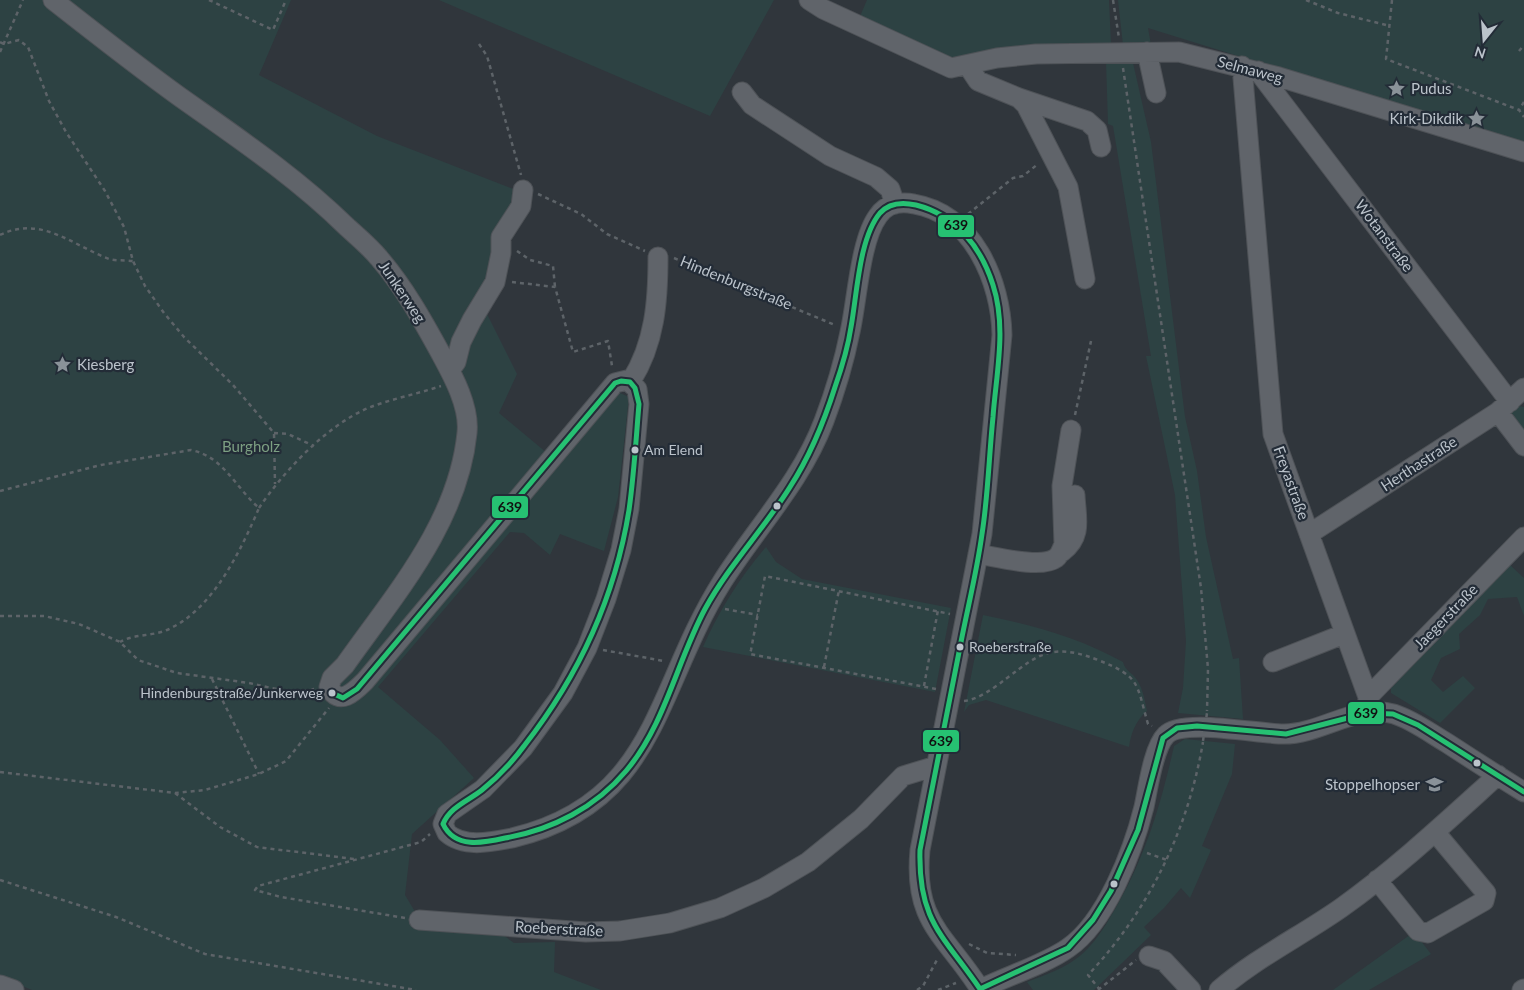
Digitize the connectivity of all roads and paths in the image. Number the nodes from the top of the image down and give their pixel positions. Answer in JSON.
{"nodes":[{"id":1,"x":23,"y":0,"type":"edge"},
{"id":2,"x":54,"y":0,"type":"edge"},
{"id":3,"x":209,"y":0,"type":"edge"},
{"id":4,"x":286,"y":0,"type":"edge"},
{"id":5,"x":809,"y":0,"type":"edge"},
{"id":6,"x":1113,"y":0,"type":"edge"},
{"id":7,"x":1306,"y":0,"type":"edge"},
{"id":8,"x":1392,"y":0,"type":"edge"},
{"id":9,"x":1390,"y":26,"type":"junction"},
{"id":10,"x":0,"y":42,"type":"edge"},
{"id":11,"x":4,"y":44,"type":"junction"},
{"id":12,"x":479,"y":44,"type":"dead end"},
{"id":13,"x":1524,"y":45,"type":"edge"},
{"id":14,"x":1519,"y":50,"type":"dead end"},
{"id":15,"x":0,"y":52,"type":"edge"},
{"id":16,"x":1121,"y":52,"type":"junction"},
{"id":17,"x":1147,"y":52,"type":"junction"},
{"id":18,"x":968,"y":66,"type":"junction"},
{"id":19,"x":1250,"y":69,"type":"junction"},
{"id":20,"x":742,"y":92,"type":"dead end"},
{"id":21,"x":1156,"y":93,"type":"dead end"},
{"id":22,"x":1019,"y":98,"type":"junction"},
{"id":23,"x":1524,"y":102,"type":"edge"},
{"id":24,"x":1519,"y":110,"type":"junction"},
{"id":25,"x":1524,"y":117,"type":"edge"},
{"id":26,"x":1101,"y":146,"type":"dead end"},
{"id":27,"x":1524,"y":152,"type":"edge"},
{"id":28,"x":1023,"y":176,"type":"dead end"},
{"id":29,"x":523,"y":190,"type":"junction"},
{"id":30,"x":895,"y":204,"type":"junction"},
{"id":31,"x":954,"y":224,"type":"junction"},
{"id":32,"x":0,"y":235,"type":"edge"},
{"id":33,"x":514,"y":250,"type":"dead end"},
{"id":34,"x":658,"y":257,"type":"junction"},
{"id":35,"x":134,"y":261,"type":"junction"},
{"id":36,"x":1085,"y":279,"type":"dead end"},
{"id":37,"x":495,"y":282,"type":"junction"},
{"id":38,"x":555,"y":288,"type":"junction"},
{"id":39,"x":821,"y":318,"type":"dead end"},
{"id":40,"x":1090,"y":340,"type":"dead end"},
{"id":41,"x":452,"y":376,"type":"junction"},
{"id":42,"x":623,"y":382,"type":"junction"},
{"id":43,"x":1516,"y":398,"type":"edge"},
{"id":44,"x":1072,"y":430,"type":"joint"},
{"id":45,"x":274,"y":433,"type":"junction"},
{"id":46,"x":314,"y":446,"type":"junction"},
{"id":47,"x":1524,"y":446,"type":"edge"},
{"id":48,"x":275,"y":484,"type":"junction"},
{"id":49,"x":0,"y":491,"type":"edge"},
{"id":50,"x":1074,"y":495,"type":"dead end"},
{"id":51,"x":259,"y":508,"type":"junction"},
{"id":52,"x":1309,"y":534,"type":"junction"},
{"id":53,"x":1524,"y":537,"type":"edge"},
{"id":54,"x":1061,"y":552,"type":"junction"},
{"id":55,"x":978,"y":554,"type":"junction"},
{"id":56,"x":839,"y":590,"type":"junction"},
{"id":57,"x":725,"y":609,"type":"dead end"},
{"id":58,"x":938,"y":610,"type":"junction"},
{"id":59,"x":758,"y":615,"type":"junction"},
{"id":60,"x":0,"y":616,"type":"edge"},
{"id":61,"x":966,"y":616,"type":"junction"},
{"id":62,"x":1344,"y":634,"type":"junction"},
{"id":63,"x":120,"y":642,"type":"junction"},
{"id":64,"x":587,"y":648,"type":"junction"},
{"id":65,"x":1273,"y":662,"type":"dead end"},
{"id":66,"x":680,"y":664,"type":"junction"},
{"id":67,"x":824,"y":668,"type":"junction"},
{"id":68,"x":212,"y":679,"type":"junction"},
{"id":69,"x":924,"y":686,"type":"junction"},
{"id":70,"x":333,"y":692,"type":"junction"},
{"id":71,"x":950,"y":696,"type":"junction"},
{"id":72,"x":1368,"y":705,"type":"junction"},
{"id":73,"x":1167,"y":734,"type":"junction"},
{"id":74,"x":936,"y":766,"type":"junction"},
{"id":75,"x":0,"y":772,"type":"edge"},
{"id":76,"x":260,"y":774,"type":"junction"},
{"id":77,"x":1498,"y":775,"type":"junction"},
{"id":78,"x":1524,"y":792,"type":"edge"},
{"id":79,"x":175,"y":793,"type":"junction"},
{"id":80,"x":444,"y":824,"type":"junction"},
{"id":81,"x":1435,"y":832,"type":"junction"},
{"id":82,"x":1131,"y":849,"type":"junction"},
{"id":83,"x":358,"y":859,"type":"junction"},
{"id":84,"x":1167,"y":860,"type":"junction"},
{"id":85,"x":0,"y":880,"type":"edge"},
{"id":86,"x":1377,"y":880,"type":"junction"},
{"id":87,"x":419,"y":920,"type":"joint"},
{"id":88,"x":943,"y":940,"type":"junction"},
{"id":89,"x":1022,"y":955,"type":"dead end"},
{"id":90,"x":1149,"y":956,"type":"joint"},
{"id":91,"x":0,"y":985,"type":"edge"},
{"id":92,"x":1099,"y":989,"type":"edge"},
{"id":93,"x":14,"y":990,"type":"edge"},
{"id":94,"x":416,"y":990,"type":"edge"},
{"id":95,"x":917,"y":990,"type":"edge"},
{"id":96,"x":979,"y":990,"type":"edge"},
{"id":97,"x":1191,"y":990,"type":"edge"},
{"id":98,"x":1219,"y":990,"type":"edge"}],
"edges":[{"from":1,"to":11,"type":"path"},
{"from":2,"to":41,"type":"street","name":"Junkerweg"},
{"from":3,"to":4,"type":"path"},
{"from":5,"to":18,"type":"street","name":"Selmaweg"},
{"from":6,"to":16,"type":"path"},
{"from":7,"to":9,"type":"path"},
{"from":8,"to":9,"type":"path"},
{"from":9,"to":24,"type":"path"},
{"from":10,"to":11,"type":"path"},
{"from":11,"to":15,"type":"path"},
{"from":11,"to":35,"type":"path"},
{"from":12,"to":29,"type":"path"},
{"from":13,"to":14,"type":"path"},
{"from":16,"to":17,"type":"street","name":"Selmaweg"},
{"from":16,"to":18,"type":"street","name":"Selmaweg"},
{"from":16,"to":84,"type":"path","bridge":true},
{"from":17,"to":19,"type":"street","name":"Selmaweg"},
{"from":17,"to":21,"type":"street"},
{"from":18,"to":22,"type":"street"},
{"from":19,"to":27,"type":"street","name":"Selmaweg"},
{"from":19,"to":43,"type":"street","name":"Wotanstraße"},
{"from":19,"to":52,"type":"street","name":"Freyastraße"},
{"from":20,"to":30,"type":"street"},
{"from":22,"to":26,"type":"street"},
{"from":22,"to":36,"type":"street"},
{"from":23,"to":24,"type":"path"},
{"from":24,"to":25,"type":"path"},
{"from":28,"to":31,"type":"path"},
{"from":29,"to":34,"type":"path"},
{"from":29,"to":37,"type":"street"},
{"from":30,"to":31,"type":"street"},
{"from":30,"to":66,"type":"street"},
{"from":31,"to":55,"type":"street"},
{"from":32,"to":35,"type":"path"},
{"from":33,"to":38,"type":"path"},
{"from":34,"to":39,"type":"path","name":"Hindenburgstraße"},
{"from":34,"to":42,"type":"street","name":"Hindenburgstraße"},
{"from":35,"to":45,"type":"path"},
{"from":37,"to":38,"type":"path"},
{"from":37,"to":41,"type":"street"},
{"from":38,"to":42,"type":"path"},
{"from":40,"to":44,"type":"path"},
{"from":41,"to":46,"type":"path"},
{"from":41,"to":70,"type":"street","name":"Junkerweg"},
{"from":42,"to":64,"type":"street"},
{"from":42,"to":70,"type":"street","name":"Hindenburgstraße"},
{"from":43,"to":47,"type":"street","name":"Wotanstraße"},
{"from":43,"to":52,"type":"street","name":"Herthastraße"},
{"from":44,"to":54,"type":"street"},
{"from":45,"to":46,"type":"path"},
{"from":45,"to":48,"type":"path"},
{"from":46,"to":48,"type":"path"},
{"from":48,"to":51,"type":"path"},
{"from":49,"to":51,"type":"path"},
{"from":50,"to":54,"type":"street"},
{"from":51,"to":63,"type":"path"},
{"from":52,"to":62,"type":"street","name":"Freyastraße"},
{"from":53,"to":72,"type":"street","name":"Jaegerstraße"},
{"from":54,"to":55,"type":"street"},
{"from":55,"to":61,"type":"street"},
{"from":56,"to":58,"type":"path"},
{"from":56,"to":59,"type":"path"},
{"from":56,"to":67,"type":"path"},
{"from":57,"to":59,"type":"path"},
{"from":58,"to":61,"type":"path"},
{"from":58,"to":69,"type":"path"},
{"from":59,"to":67,"type":"path"},
{"from":60,"to":63,"type":"path"},
{"from":61,"to":71,"type":"street"},
{"from":62,"to":65,"type":"street"},
{"from":62,"to":72,"type":"street","name":"Freyastraße"},
{"from":63,"to":68,"type":"path"},
{"from":64,"to":66,"type":"path"},
{"from":64,"to":80,"type":"street"},
{"from":66,"to":80,"type":"street"},
{"from":67,"to":69,"type":"path"},
{"from":68,"to":70,"type":"path"},
{"from":68,"to":76,"type":"path"},
{"from":69,"to":71,"type":"path"},
{"from":70,"to":76,"type":"path"},
{"from":71,"to":73,"type":"path"},
{"from":71,"to":74,"type":"street"},
{"from":72,"to":73,"type":"street"},
{"from":72,"to":77,"type":"street"},
{"from":73,"to":82,"type":"street"},
{"from":74,"to":87,"type":"street","name":"Roeberstraße"},
{"from":74,"to":88,"type":"street"},
{"from":75,"to":79,"type":"path"},
{"from":76,"to":79,"type":"path"},
{"from":77,"to":78,"type":"street"},
{"from":77,"to":81,"type":"street"},
{"from":79,"to":83,"type":"path"},
{"from":80,"to":83,"type":"path"},
{"from":81,"to":86,"type":"street"},
{"from":81,"to":86,"type":"street"},
{"from":82,"to":84,"type":"path"},
{"from":82,"to":96,"type":"street"},
{"from":83,"to":87,"type":"path"},
{"from":84,"to":92,"type":"path"},
{"from":85,"to":94,"type":"path"},
{"from":86,"to":98,"type":"street"},
{"from":88,"to":89,"type":"path"},
{"from":88,"to":95,"type":"path"},
{"from":88,"to":96,"type":"street"},
{"from":90,"to":92,"type":"path"},
{"from":90,"to":97,"type":"street"},
{"from":91,"to":93,"type":"street"}]}
